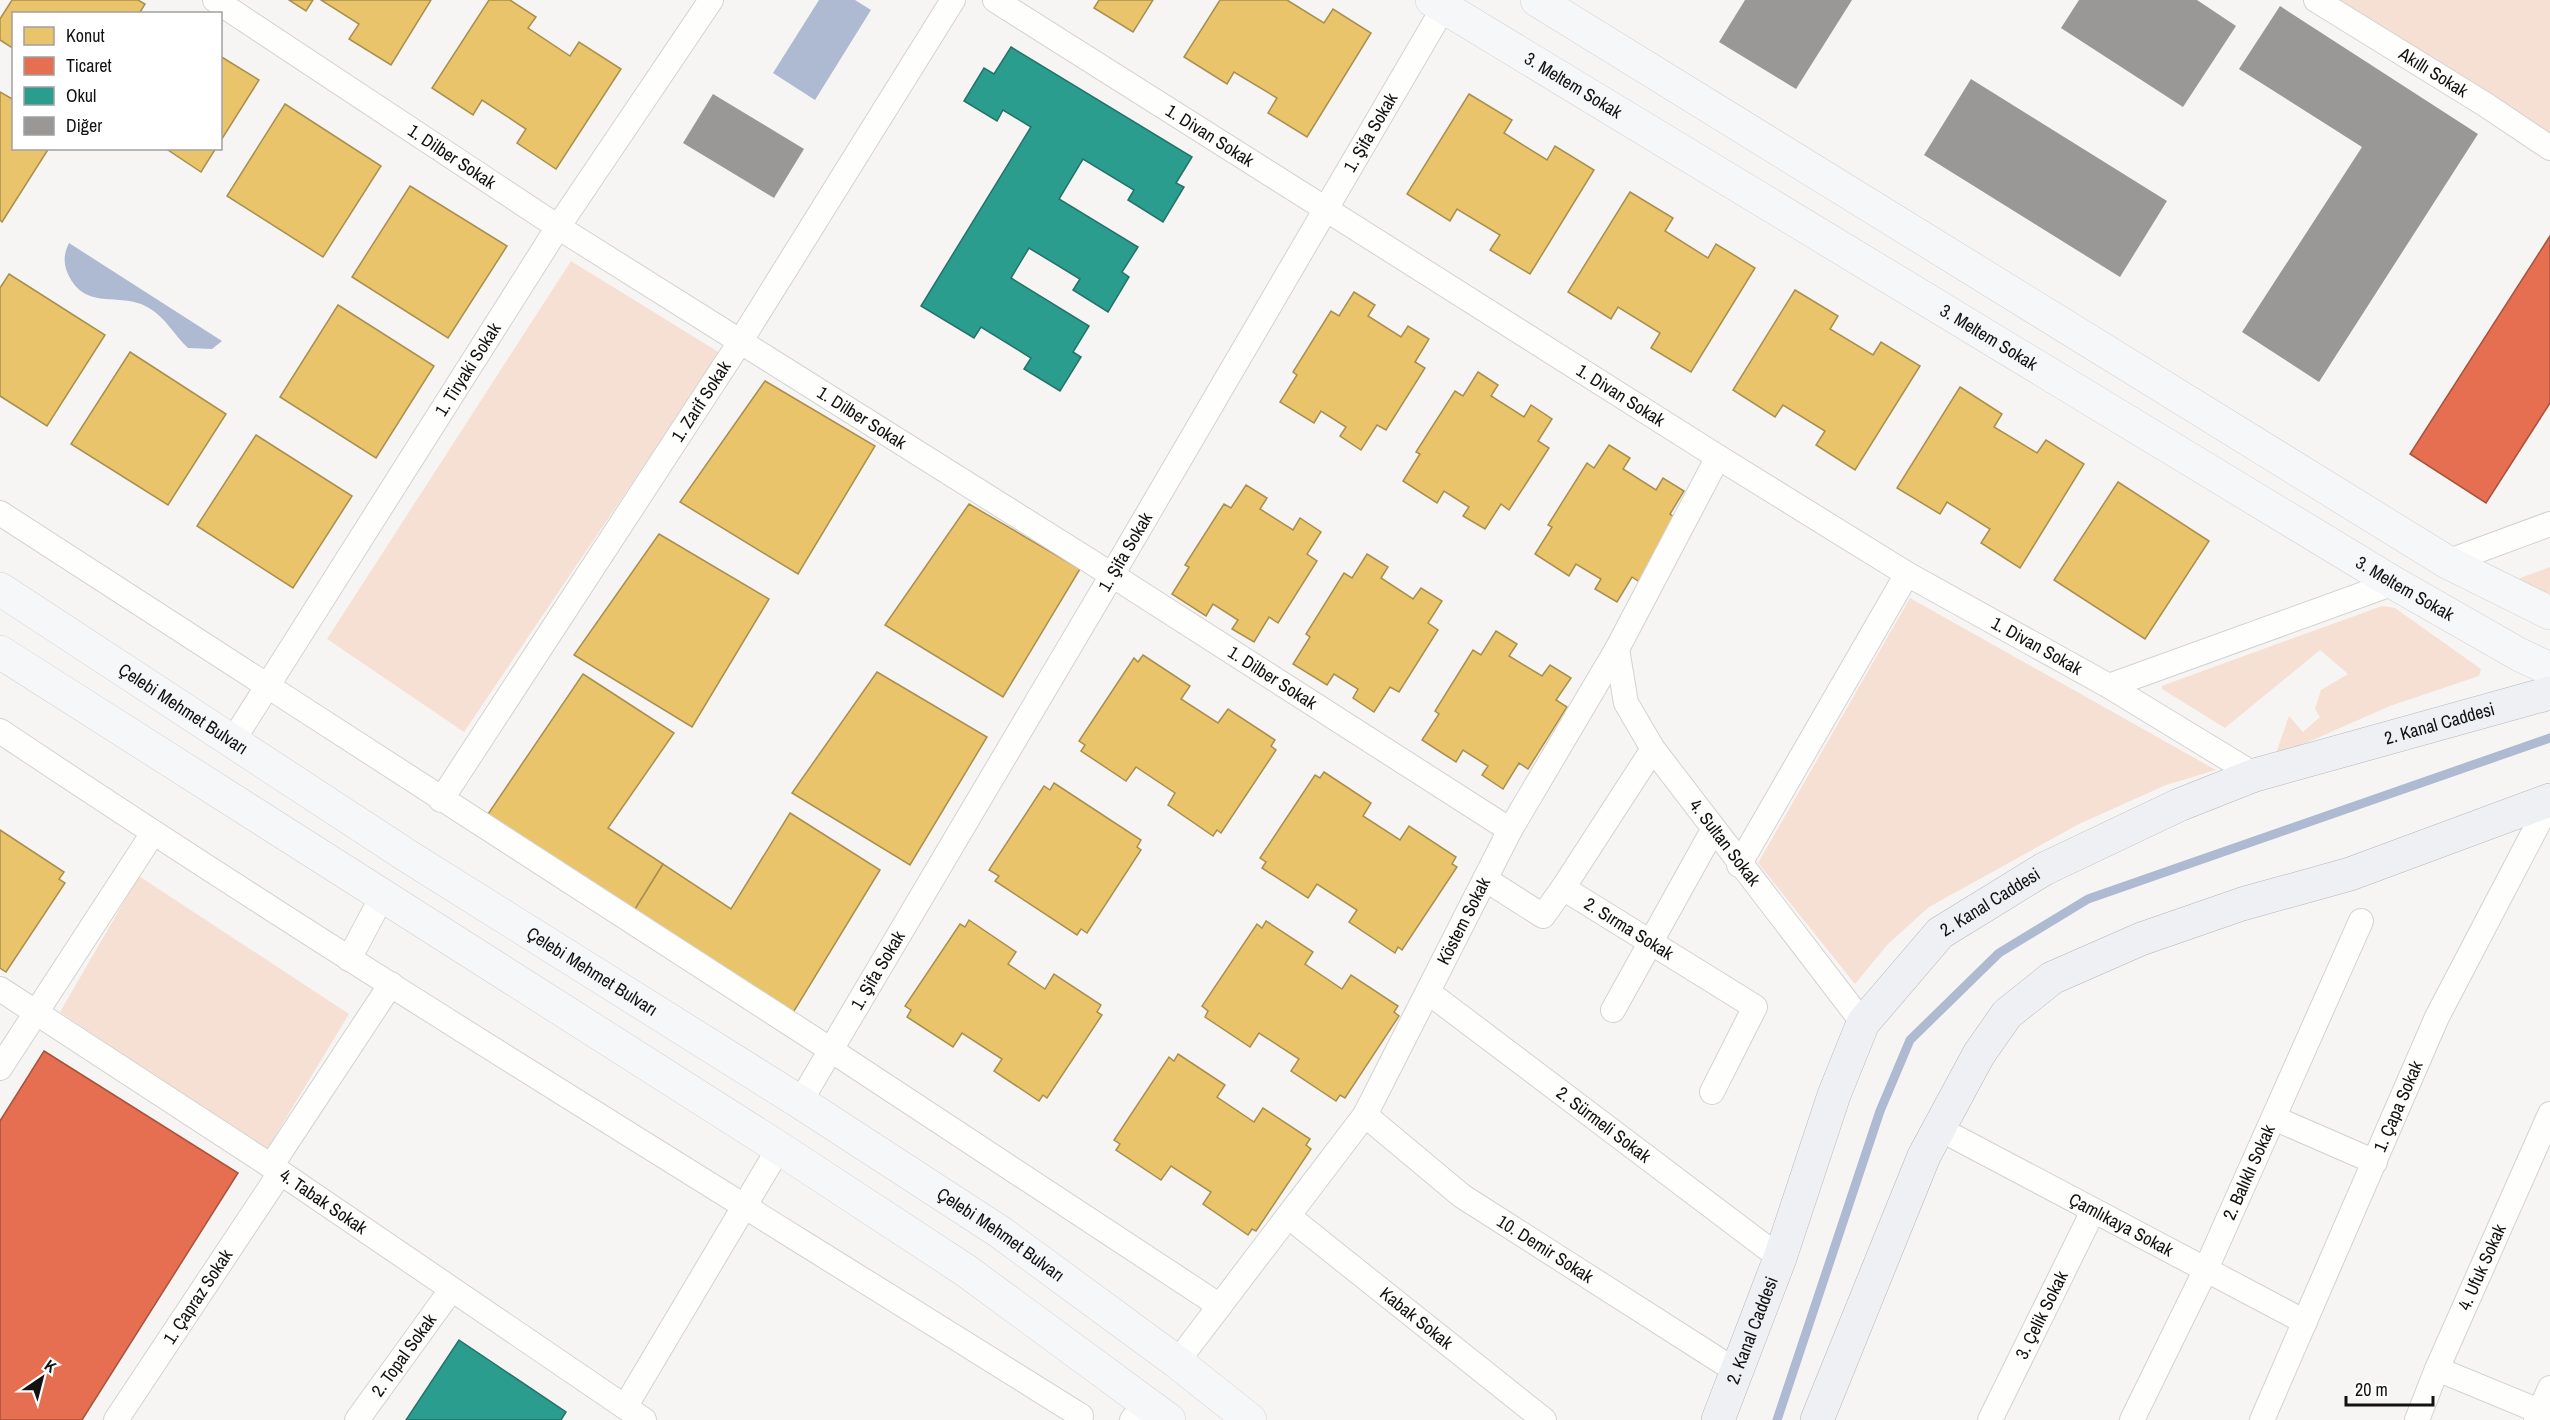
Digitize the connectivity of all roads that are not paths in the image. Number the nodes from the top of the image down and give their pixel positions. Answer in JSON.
{"nodes":[{"id":1,"x":214,"y":0,"type":"edge"},
{"id":2,"x":711,"y":0,"type":"edge"},
{"id":3,"x":953,"y":0,"type":"edge"},
{"id":4,"x":995,"y":0,"type":"edge"},
{"id":5,"x":1538,"y":0,"type":"edge"},
{"id":6,"x":2316,"y":0,"type":"edge"},
{"id":7,"x":1441,"y":2,"type":"edge"},
{"id":8,"x":2550,"y":148,"type":"edge"},
{"id":9,"x":1326,"y":210,"type":"junction"},
{"id":10,"x":558,"y":227,"type":"junction"},
{"id":11,"x":740,"y":342,"type":"junction"},
{"id":12,"x":1718,"y":457,"type":"junction"},
{"id":13,"x":0,"y":513,"type":"edge"},
{"id":14,"x":2550,"y":524,"type":"edge"},
{"id":15,"x":2447,"y":562,"type":"junction"},
{"id":16,"x":1907,"y":574,"type":"junction"},
{"id":17,"x":1113,"y":575,"type":"junction"},
{"id":18,"x":2394,"y":583,"type":"junction"},
{"id":19,"x":0,"y":590,"type":"edge"},
{"id":20,"x":2550,"y":613,"type":"edge"},
{"id":21,"x":1617,"y":649,"type":"junction"},
{"id":22,"x":0,"y":652,"type":"edge"},
{"id":23,"x":2550,"y":669,"type":"edge"},
{"id":24,"x":267,"y":686,"type":"junction"},
{"id":25,"x":2109,"y":686,"type":"junction"},
{"id":26,"x":2550,"y":693,"type":"edge"},
{"id":27,"x":0,"y":731,"type":"edge"},
{"id":28,"x":232,"y":742,"type":"junction"},
{"id":29,"x":1653,"y":749,"type":"junction"},
{"id":30,"x":2255,"y":776,"type":"junction"},
{"id":31,"x":441,"y":800,"type":"junction"},
{"id":32,"x":2550,"y":800,"type":"edge"},
{"id":33,"x":1510,"y":830,"type":"junction"},
{"id":34,"x":1713,"y":830,"type":"junction"},
{"id":35,"x":153,"y":833,"type":"junction"},
{"id":36,"x":1739,"y":864,"type":"junction"},
{"id":37,"x":1485,"y":879,"type":"junction"},
{"id":38,"x":1563,"y":888,"type":"junction"},
{"id":39,"x":383,"y":895,"type":"junction"},
{"id":40,"x":2361,"y":921,"type":"dead end"},
{"id":41,"x":1650,"y":942,"type":"junction"},
{"id":42,"x":349,"y":960,"type":"junction"},
{"id":43,"x":391,"y":984,"type":"junction"},
{"id":44,"x":0,"y":989,"type":"edge"},
{"id":45,"x":1428,"y":992,"type":"junction"},
{"id":46,"x":1613,"y":1010,"type":"dead end"},
{"id":47,"x":38,"y":1012,"type":"junction"},
{"id":48,"x":1863,"y":1023,"type":"junction"},
{"id":49,"x":831,"y":1050,"type":"junction"},
{"id":50,"x":0,"y":1068,"type":"edge"},
{"id":51,"x":1712,"y":1092,"type":"dead end"},
{"id":52,"x":800,"y":1102,"type":"junction"},
{"id":53,"x":2550,"y":1114,"type":"edge"},
{"id":54,"x":1365,"y":1115,"type":"junction"},
{"id":55,"x":2274,"y":1118,"type":"junction"},
{"id":56,"x":1938,"y":1128,"type":"junction"},
{"id":57,"x":779,"y":1148,"type":"junction"},
{"id":58,"x":2375,"y":1162,"type":"junction"},
{"id":59,"x":276,"y":1170,"type":"junction"},
{"id":60,"x":743,"y":1204,"type":"junction"},
{"id":61,"x":2093,"y":1211,"type":"junction"},
{"id":62,"x":1288,"y":1216,"type":"junction"},
{"id":63,"x":1780,"y":1258,"type":"junction"},
{"id":64,"x":2206,"y":1269,"type":"junction"},
{"id":65,"x":451,"y":1290,"type":"junction"},
{"id":66,"x":1220,"y":1306,"type":"junction"},
{"id":67,"x":2305,"y":1322,"type":"junction"},
{"id":68,"x":1177,"y":1362,"type":"junction"},
{"id":69,"x":2437,"y":1369,"type":"junction"},
{"id":70,"x":1736,"y":1371,"type":"junction"},
{"id":71,"x":2550,"y":1388,"type":"edge"},
{"id":72,"x":624,"y":1407,"type":"junction"},
{"id":73,"x":1149,"y":1414,"type":"edge"},
{"id":74,"x":1081,"y":1416,"type":"dead end"},
{"id":75,"x":2542,"y":1416,"type":"edge"},
{"id":76,"x":116,"y":1420,"type":"edge"},
{"id":77,"x":357,"y":1420,"type":"edge"},
{"id":78,"x":644,"y":1420,"type":"edge"},
{"id":79,"x":1250,"y":1420,"type":"edge"},
{"id":80,"x":1544,"y":1420,"type":"edge"},
{"id":81,"x":1718,"y":1420,"type":"edge"},
{"id":82,"x":1817,"y":1420,"type":"edge"},
{"id":83,"x":1990,"y":1420,"type":"edge"},
{"id":84,"x":2132,"y":1420,"type":"edge"},
{"id":85,"x":2262,"y":1420,"type":"edge"},
{"id":86,"x":2417,"y":1420,"type":"edge"}],
"edges":[{"from":1,"to":10,"type":"street","name":"1. Dilber Sokak"},
{"from":2,"to":10,"type":"street","name":"1. Tiryaki Sokak"},
{"from":3,"to":11,"type":"street","name":"1. Zarif Sokak"},
{"from":4,"to":9,"type":"street","name":"1. Divan Sokak"},
{"from":5,"to":15,"type":"main road"},
{"from":6,"to":8,"type":"street","name":"Akıllı Sokak"},
{"from":7,"to":9,"type":"street","name":"1. Şifa Sokak"},
{"from":7,"to":18,"type":"main road","name":"3. Meltem Sokak"},
{"from":9,"to":12,"type":"street","name":"1. Divan Sokak"},
{"from":9,"to":17,"type":"street","name":"1. Şifa Sokak"},
{"from":10,"to":11,"type":"street","name":"1. Dilber Sokak"},
{"from":10,"to":24,"type":"street","name":"1. Tiryaki Sokak"},
{"from":11,"to":17,"type":"street","name":"1. Dilber Sokak"},
{"from":11,"to":31,"type":"street","name":"1. Zarif Sokak"},
{"from":12,"to":16,"type":"street","name":"1. Divan Sokak"},
{"from":12,"to":21,"type":"street","name":"Köstem Sokak"},
{"from":13,"to":24,"type":"street"},
{"from":14,"to":15,"type":"street"},
{"from":15,"to":20,"type":"main road"},
{"from":16,"to":25,"type":"street","name":"1. Divan Sokak"},
{"from":16,"to":36,"type":"street"},
{"from":17,"to":33,"type":"street","name":"1. Dilber Sokak"},
{"from":17,"to":49,"type":"street","name":"1. Şifa Sokak"},
{"from":18,"to":23,"type":"main road","name":"3. Meltem Sokak"},
{"from":18,"to":25,"type":"street"},
{"from":19,"to":28,"type":"main road","name":"Çelebi Mehmet Bulvarı"},
{"from":21,"to":29,"type":"street","name":"4. Sultan Sokak"},
{"from":21,"to":33,"type":"street","name":"Köstem Sokak"},
{"from":22,"to":39,"type":"main road"},
{"from":24,"to":28,"type":"street","name":"1. Tiryaki Sokak"},
{"from":24,"to":31,"type":"street"},
{"from":25,"to":30,"type":"street","name":"1. Divan Sokak"},
{"from":26,"to":30,"type":"main road","name":"2. Kanal Caddesi"},
{"from":27,"to":35,"type":"street"},
{"from":28,"to":52,"type":"main road","name":"Çelebi Mehmet Bulvarı"},
{"from":29,"to":34,"type":"street","name":"4. Sultan Sokak"},
{"from":29,"to":38,"type":"street","name":"2. Sırma Sokak"},
{"from":30,"to":48,"type":"main road","name":"2. Kanal Caddesi"},
{"from":31,"to":49,"type":"street"},
{"from":32,"to":56,"type":"main road"},
{"from":32,"to":58,"type":"street","name":"1. Çapa Sokak"},
{"from":33,"to":37,"type":"street","name":"Köstem Sokak"},
{"from":34,"to":36,"type":"street","name":"4. Sultan Sokak"},
{"from":34,"to":41,"type":"street"},
{"from":35,"to":42,"type":"street"},
{"from":35,"to":47,"type":"street"},
{"from":36,"to":48,"type":"street","name":"4. Sultan Sokak"},
{"from":37,"to":38,"type":"street"},
{"from":37,"to":45,"type":"street","name":"Köstem Sokak"},
{"from":38,"to":41,"type":"street","name":"2. Sırma Sokak"},
{"from":39,"to":42,"type":"street"},
{"from":39,"to":57,"type":"main road"},
{"from":40,"to":55,"type":"street","name":"2. Balıklı Sokak"},
{"from":41,"to":46,"type":"street"},
{"from":41,"to":51,"type":"street","name":"2. Sırma Sokak"},
{"from":42,"to":43,"type":"street"},
{"from":43,"to":59,"type":"street","name":"1. Çapraz Sokak"},
{"from":43,"to":60,"type":"street"},
{"from":44,"to":47,"type":"street","name":"4. Tabak Sokak"},
{"from":45,"to":54,"type":"street","name":"Köstem Sokak"},
{"from":45,"to":63,"type":"street","name":"2. Sürmeli Sokak"},
{"from":47,"to":50,"type":"street"},
{"from":47,"to":59,"type":"street","name":"4. Tabak Sokak"},
{"from":48,"to":63,"type":"main road","name":"2. Kanal Caddesi"},
{"from":49,"to":52,"type":"street","name":"1. Şifa Sokak"},
{"from":49,"to":66,"type":"street"},
{"from":52,"to":68,"type":"main road","name":"Çelebi Mehmet Bulvarı"},
{"from":53,"to":69,"type":"street","name":"4. Ufuk Sokak"},
{"from":54,"to":62,"type":"street","name":"Köstem Sokak"},
{"from":54,"to":70,"type":"street","name":"10. Demir Sokak"},
{"from":55,"to":58,"type":"street"},
{"from":55,"to":64,"type":"street","name":"2. Balıklı Sokak"},
{"from":56,"to":61,"type":"street","name":"Çamlıkaya Sokak"},
{"from":56,"to":82,"type":"main road"},
{"from":57,"to":60,"type":"street"},
{"from":57,"to":73,"type":"main road"},
{"from":58,"to":67,"type":"street","name":"1. Çapa Sokak"},
{"from":59,"to":65,"type":"street","name":"4. Tabak Sokak"},
{"from":59,"to":76,"type":"street","name":"1. Çapraz Sokak"},
{"from":60,"to":72,"type":"street"},
{"from":60,"to":74,"type":"street"},
{"from":61,"to":64,"type":"street","name":"Çamlıkaya Sokak"},
{"from":61,"to":83,"type":"street","name":"3. Çelik Sokak"},
{"from":62,"to":66,"type":"street","name":"Köstem Sokak"},
{"from":62,"to":80,"type":"street","name":"Kabak Sokak"},
{"from":63,"to":70,"type":"main road","name":"2. Kanal Caddesi"},
{"from":64,"to":67,"type":"street","name":"Çamlıkaya Sokak"},
{"from":64,"to":84,"type":"street","name":"2. Balıklı Sokak"},
{"from":65,"to":72,"type":"street","name":"4. Tabak Sokak"},
{"from":65,"to":77,"type":"street","name":"2. Topal Sokak"},
{"from":66,"to":68,"type":"street","name":"Köstem Sokak"},
{"from":67,"to":85,"type":"street","name":"1. Çapa Sokak"},
{"from":68,"to":79,"type":"main road","name":"Çelebi Mehmet Bulvarı"},
{"from":69,"to":75,"type":"street"},
{"from":69,"to":86,"type":"street","name":"4. Ufuk Sokak"},
{"from":70,"to":81,"type":"main road","name":"2. Kanal Caddesi"},
{"from":71,"to":75,"type":"street"},
{"from":72,"to":78,"type":"street","name":"4. Tabak Sokak"}]}
